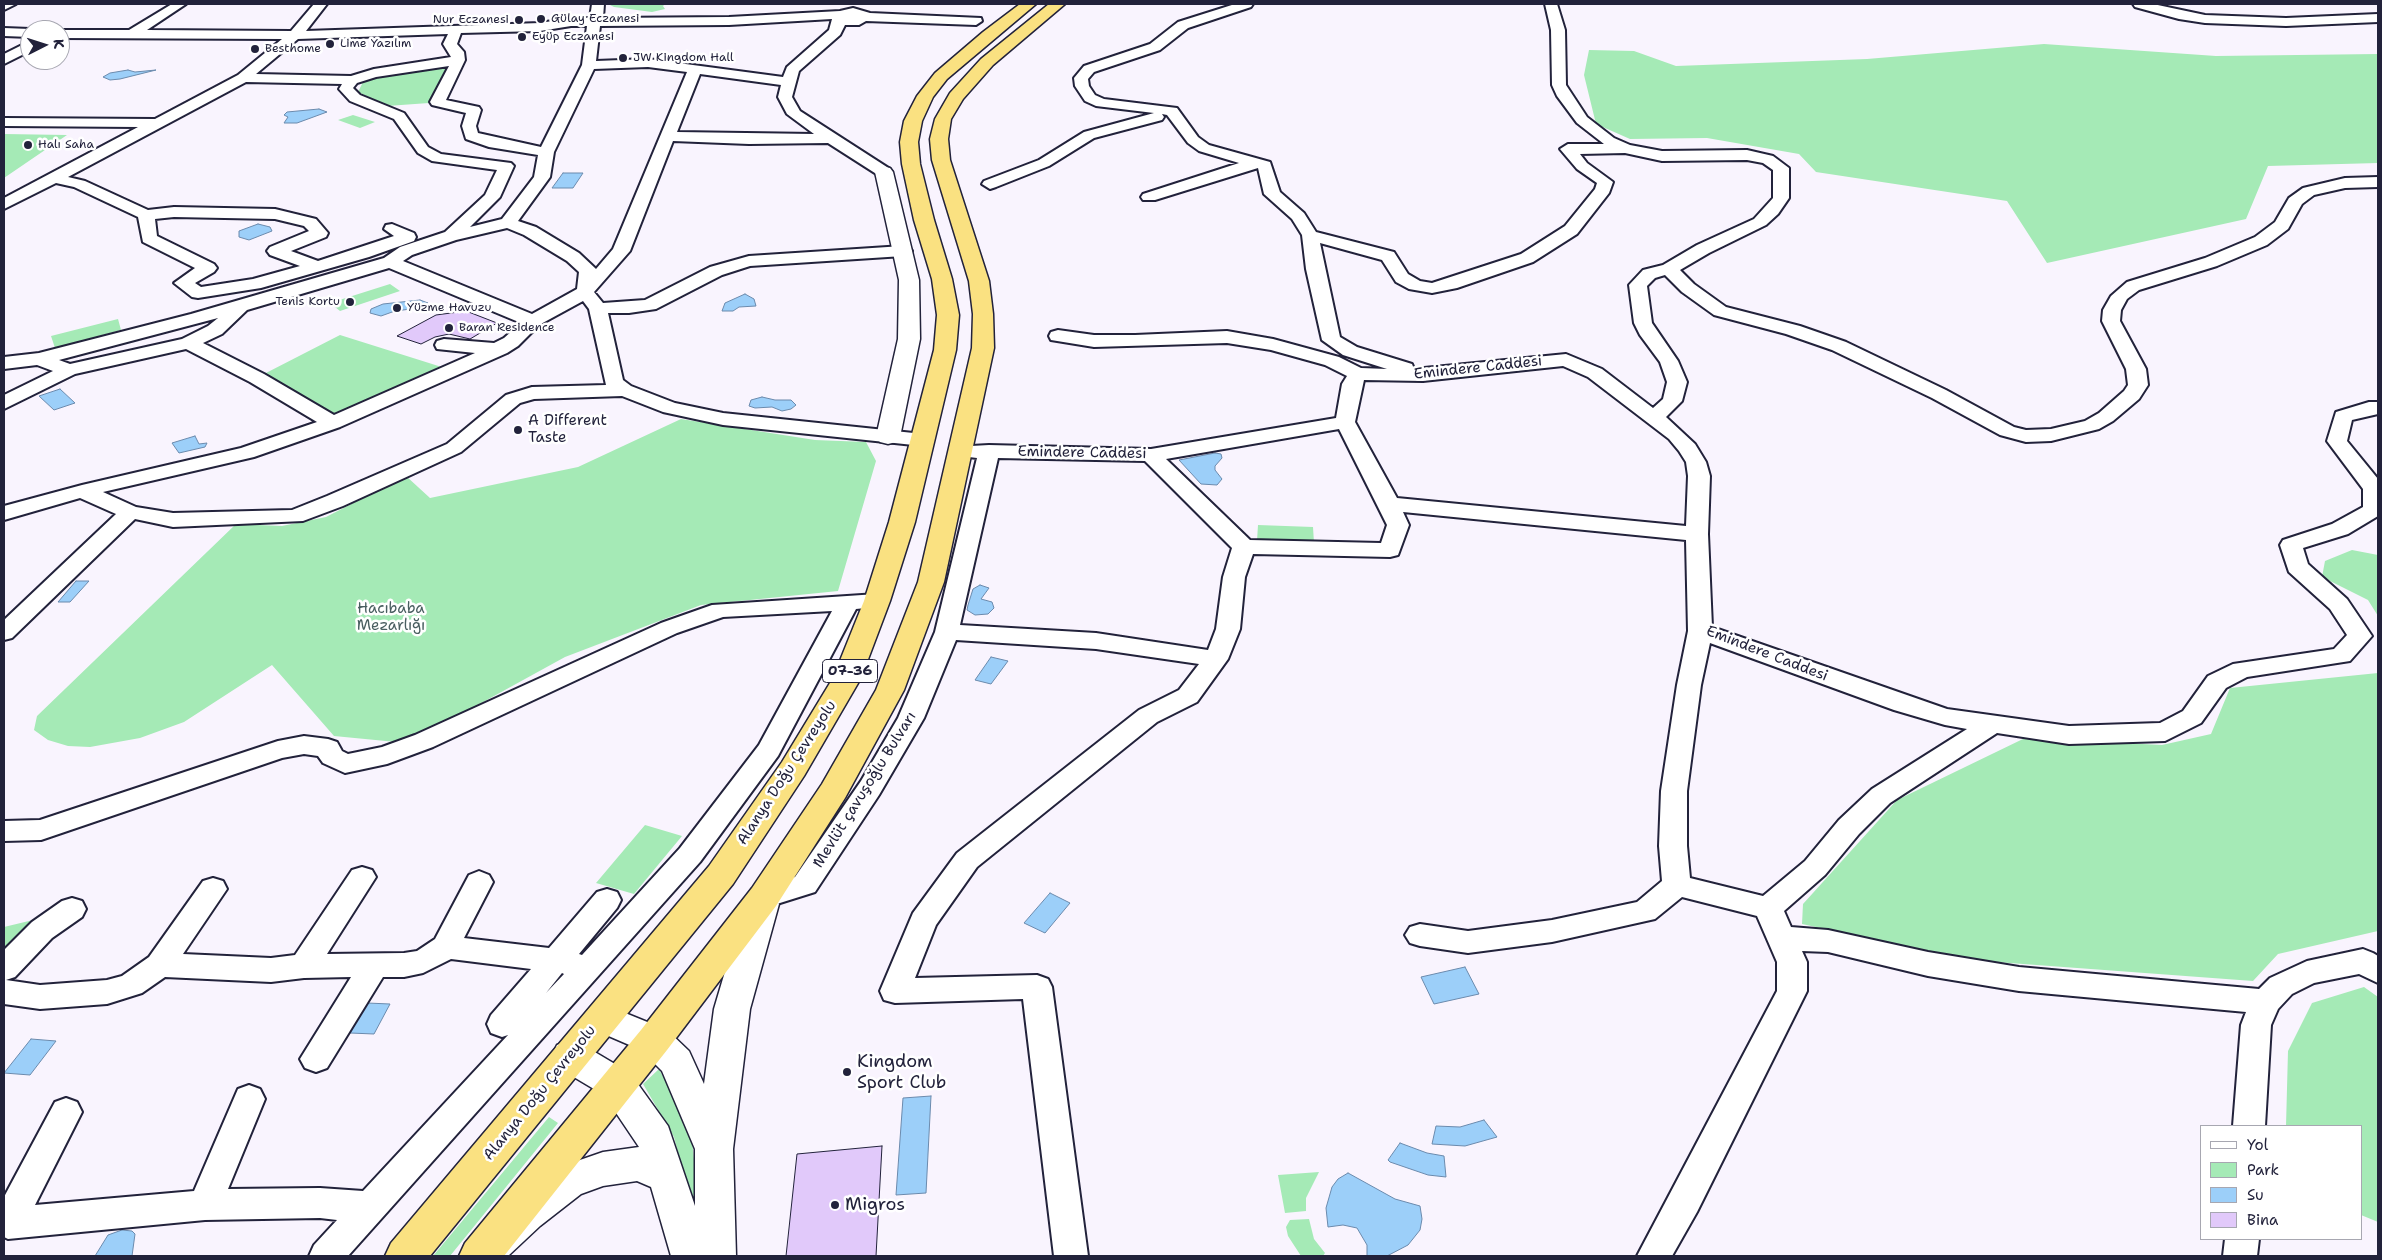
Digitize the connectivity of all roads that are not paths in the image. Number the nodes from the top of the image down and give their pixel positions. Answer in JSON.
{"nodes":[{"id":1,"x":10,"y":4,"type":"edge"},
{"id":2,"x":180,"y":4,"type":"edge"},
{"id":3,"x":321,"y":4,"type":"edge"},
{"id":4,"x":598,"y":4,"type":"edge"},
{"id":5,"x":1029,"y":4,"type":"edge"},
{"id":6,"x":1058,"y":4,"type":"edge"},
{"id":7,"x":1247,"y":4,"type":"edge"},
{"id":8,"x":1551,"y":4,"type":"edge"},
{"id":9,"x":2139,"y":4,"type":"edge"},
{"id":10,"x":4,"y":6,"type":"edge"},
{"id":11,"x":861,"y":13,"type":"edge"},
{"id":12,"x":840,"y":15,"type":"edge"},
{"id":13,"x":2378,"y":18,"type":"edge"},
{"id":14,"x":976,"y":20,"type":"dead end"},
{"id":15,"x":594,"y":25,"type":"junction"},
{"id":16,"x":456,"y":30,"type":"junction"},
{"id":17,"x":4,"y":32,"type":"edge"},
{"id":18,"x":20,"y":33,"type":"edge"},
{"id":19,"x":134,"y":33,"type":"junction"},
{"id":20,"x":70,"y":34,"type":"edge"},
{"id":21,"x":295,"y":35,"type":"junction"},
{"id":22,"x":20,"y":51,"type":"edge"},
{"id":23,"x":4,"y":60,"type":"edge"},
{"id":24,"x":458,"y":60,"type":"junction"},
{"id":25,"x":590,"y":66,"type":"junction"},
{"id":26,"x":695,"y":69,"type":"junction"},
{"id":27,"x":243,"y":78,"type":"junction"},
{"id":28,"x":352,"y":80,"type":"junction"},
{"id":29,"x":789,"y":82,"type":"junction"},
{"id":30,"x":264,"y":84,"type":"dead end"},
{"id":31,"x":248,"y":93,"type":"dead end"},
{"id":32,"x":1176,"y":115,"type":"junction"},
{"id":33,"x":177,"y":117,"type":"junction"},
{"id":34,"x":201,"y":118,"type":"dead end"},
{"id":35,"x":4,"y":122,"type":"edge"},
{"id":36,"x":156,"y":123,"type":"junction"},
{"id":37,"x":668,"y":136,"type":"junction"},
{"id":38,"x":833,"y":138,"type":"junction"},
{"id":39,"x":1626,"y":149,"type":"junction"},
{"id":40,"x":546,"y":152,"type":"junction"},
{"id":41,"x":1256,"y":162,"type":"junction"},
{"id":42,"x":884,"y":172,"type":"junction"},
{"id":43,"x":54,"y":178,"type":"junction"},
{"id":44,"x":2378,"y":182,"type":"edge"},
{"id":45,"x":990,"y":184,"type":"dead end"},
{"id":46,"x":1149,"y":197,"type":"dead end"},
{"id":47,"x":4,"y":204,"type":"edge"},
{"id":48,"x":146,"y":215,"type":"junction"},
{"id":49,"x":508,"y":224,"type":"junction"},
{"id":50,"x":392,"y":229,"type":"dead end"},
{"id":51,"x":1310,"y":235,"type":"junction"},
{"id":52,"x":451,"y":236,"type":"junction"},
{"id":53,"x":903,"y":251,"type":"junction"},
{"id":54,"x":390,"y":262,"type":"junction"},
{"id":55,"x":316,"y":266,"type":"junction"},
{"id":56,"x":1669,"y":270,"type":"junction"},
{"id":57,"x":585,"y":292,"type":"junction"},
{"id":58,"x":242,"y":305,"type":"junction"},
{"id":59,"x":598,"y":308,"type":"junction"},
{"id":60,"x":533,"y":321,"type":"junction"},
{"id":61,"x":1058,"y":336,"type":"dead end"},
{"id":62,"x":188,"y":343,"type":"junction"},
{"id":63,"x":444,"y":345,"type":"dead end"},
{"id":64,"x":500,"y":349,"type":"junction"},
{"id":65,"x":39,"y":359,"type":"junction"},
{"id":66,"x":4,"y":363,"type":"edge"},
{"id":67,"x":69,"y":370,"type":"junction"},
{"id":68,"x":1358,"y":374,"type":"junction"},
{"id":69,"x":1424,"y":375,"type":"junction"},
{"id":70,"x":624,"y":390,"type":"junction"},
{"id":71,"x":4,"y":403,"type":"edge"},
{"id":72,"x":2378,"y":408,"type":"edge"},
{"id":73,"x":1653,"y":418,"type":"junction"},
{"id":74,"x":1344,"y":422,"type":"junction"},
{"id":75,"x":333,"y":423,"type":"junction"},
{"id":76,"x":888,"y":437,"type":"junction"},
{"id":77,"x":923,"y":440,"type":"junction"},
{"id":78,"x":960,"y":451,"type":"junction"},
{"id":79,"x":989,"y":451,"type":"junction"},
{"id":80,"x":1151,"y":454,"type":"junction"},
{"id":81,"x":82,"y":492,"type":"junction"},
{"id":82,"x":1389,"y":504,"type":"junction"},
{"id":83,"x":130,"y":512,"type":"junction"},
{"id":84,"x":4,"y":513,"type":"edge"},
{"id":85,"x":1697,"y":534,"type":"junction"},
{"id":86,"x":1244,"y":547,"type":"junction"},
{"id":87,"x":877,"y":601,"type":"junction"},
{"id":88,"x":849,"y":602,"type":"junction"},
{"id":89,"x":1700,"y":631,"type":"junction"},
{"id":90,"x":947,"y":632,"type":"junction"},
{"id":91,"x":4,"y":633,"type":"edge"},
{"id":92,"x":1216,"y":659,"type":"junction"},
{"id":93,"x":1991,"y":725,"type":"junction"},
{"id":94,"x":4,"y":831,"type":"edge"},
{"id":95,"x":362,"y":877,"type":"dead end"},
{"id":96,"x":479,"y":882,"type":"dead end"},
{"id":97,"x":1677,"y":885,"type":"junction"},
{"id":98,"x":214,"y":889,"type":"dead end"},
{"id":99,"x":764,"y":896,"type":"junction"},
{"id":100,"x":607,"y":900,"type":"dead end"},
{"id":101,"x":1768,"y":908,"type":"junction"},
{"id":102,"x":72,"y":909,"type":"dead end"},
{"id":103,"x":1420,"y":935,"type":"dead end"},
{"id":104,"x":1783,"y":938,"type":"junction"},
{"id":105,"x":445,"y":947,"type":"junction"},
{"id":106,"x":555,"y":960,"type":"junction"},
{"id":107,"x":160,"y":965,"type":"junction"},
{"id":108,"x":304,"y":966,"type":"junction"},
{"id":109,"x":373,"y":966,"type":"junction"},
{"id":110,"x":589,"y":968,"type":"junction"},
{"id":111,"x":4,"y":969,"type":"edge"},
{"id":112,"x":2378,"y":971,"type":"edge"},
{"id":113,"x":4,"y":992,"type":"edge"},
{"id":114,"x":2265,"y":1002,"type":"junction"},
{"id":115,"x":603,"y":1018,"type":"junction"},
{"id":116,"x":502,"y":1024,"type":"dead end"},
{"id":117,"x":654,"y":1040,"type":"junction"},
{"id":118,"x":570,"y":1056,"type":"junction"},
{"id":119,"x":316,"y":1059,"type":"dead end"},
{"id":120,"x":618,"y":1084,"type":"junction"},
{"id":121,"x":249,"y":1099,"type":"dead end"},
{"id":122,"x":66,"y":1112,"type":"dead end"},
{"id":123,"x":2250,"y":1125,"type":"edge"},
{"id":124,"x":714,"y":1149,"type":"junction"},
{"id":125,"x":668,"y":1177,"type":"junction"},
{"id":126,"x":205,"y":1205,"type":"junction"},
{"id":127,"x":371,"y":1207,"type":"junction"},
{"id":128,"x":2242,"y":1240,"type":"edge"},
{"id":129,"x":326,"y":1256,"type":"edge"},
{"id":130,"x":406,"y":1256,"type":"edge"},
{"id":131,"x":479,"y":1256,"type":"edge"},
{"id":132,"x":691,"y":1256,"type":"edge"},
{"id":133,"x":716,"y":1256,"type":"edge"},
{"id":134,"x":1071,"y":1256,"type":"edge"},
{"id":135,"x":1654,"y":1256,"type":"edge"},
{"id":136,"x":2240,"y":1256,"type":"edge"}],
"edges":[{"from":1,"to":10,"type":"street"},
{"from":2,"to":19,"type":"street"},
{"from":3,"to":21,"type":"street"},
{"from":4,"to":15,"type":"street"},
{"from":5,"to":77,"type":"highway","name":"Alanya Doğu Çevreyolu","number":"07-36"},
{"from":6,"to":78,"type":"highway","number":"07-36"},
{"from":7,"to":32,"type":"street"},
{"from":8,"to":39,"type":"street"},
{"from":9,"to":13,"type":"street"},
{"from":11,"to":12,"type":"street"},
{"from":11,"to":14,"type":"street"},
{"from":11,"to":42,"type":"street"},
{"from":12,"to":15,"type":"street"},
{"from":12,"to":29,"type":"street"},
{"from":15,"to":16,"type":"street"},
{"from":15,"to":25,"type":"street"},
{"from":16,"to":21,"type":"street"},
{"from":16,"to":24,"type":"street"},
{"from":17,"to":18,"type":"street"},
{"from":19,"to":20,"type":"street"},
{"from":19,"to":21,"type":"street"},
{"from":21,"to":27,"type":"street"},
{"from":22,"to":23,"type":"street"},
{"from":24,"to":28,"type":"street"},
{"from":24,"to":40,"type":"street"},
{"from":25,"to":26,"type":"street"},
{"from":25,"to":40,"type":"street"},
{"from":26,"to":29,"type":"street"},
{"from":26,"to":37,"type":"street"},
{"from":27,"to":28,"type":"street"},
{"from":27,"to":33,"type":"street"},
{"from":28,"to":52,"type":"street"},
{"from":29,"to":38,"type":"street"},
{"from":30,"to":31,"type":"street"},
{"from":32,"to":41,"type":"street"},
{"from":32,"to":45,"type":"street"},
{"from":33,"to":34,"type":"street"},
{"from":33,"to":36,"type":"street"},
{"from":35,"to":36,"type":"street"},
{"from":36,"to":43,"type":"street"},
{"from":37,"to":38,"type":"street"},
{"from":37,"to":57,"type":"street"},
{"from":38,"to":42,"type":"street"},
{"from":39,"to":51,"type":"street"},
{"from":39,"to":56,"type":"street"},
{"from":40,"to":49,"type":"street"},
{"from":41,"to":46,"type":"street"},
{"from":41,"to":51,"type":"street"},
{"from":42,"to":53,"type":"street"},
{"from":43,"to":47,"type":"street"},
{"from":43,"to":48,"type":"street"},
{"from":44,"to":56,"type":"street"},
{"from":48,"to":55,"type":"street"},
{"from":48,"to":55,"type":"street"},
{"from":49,"to":52,"type":"street"},
{"from":49,"to":57,"type":"street"},
{"from":50,"to":55,"type":"street"},
{"from":51,"to":69,"type":"street"},
{"from":52,"to":54,"type":"street"},
{"from":53,"to":59,"type":"street"},
{"from":53,"to":76,"type":"street"},
{"from":54,"to":58,"type":"street"},
{"from":54,"to":60,"type":"street"},
{"from":56,"to":73,"type":"street"},
{"from":57,"to":59,"type":"street"},
{"from":57,"to":60,"type":"street"},
{"from":58,"to":62,"type":"street"},
{"from":58,"to":65,"type":"street"},
{"from":59,"to":70,"type":"street"},
{"from":60,"to":64,"type":"street"},
{"from":61,"to":68,"type":"street"},
{"from":62,"to":67,"type":"street"},
{"from":62,"to":75,"type":"street"},
{"from":63,"to":64,"type":"street"},
{"from":64,"to":75,"type":"street"},
{"from":65,"to":66,"type":"street"},
{"from":65,"to":67,"type":"street"},
{"from":67,"to":71,"type":"street"},
{"from":68,"to":69,"type":"street","name":"Emindere Caddesi"},
{"from":68,"to":74,"type":"street"},
{"from":69,"to":73,"type":"street","name":"Emindere Caddesi"},
{"from":70,"to":76,"type":"street"},
{"from":70,"to":83,"type":"street"},
{"from":72,"to":93,"type":"street","name":"Emindere Caddesi"},
{"from":73,"to":85,"type":"street","name":"Emindere Caddesi"},
{"from":74,"to":80,"type":"street","name":"Emindere Caddesi"},
{"from":74,"to":82,"type":"street"},
{"from":75,"to":81,"type":"street"},
{"from":76,"to":77,"type":"street"},
{"from":77,"to":87,"type":"highway","name":"Alanya Doğu Çevreyolu","number":"07-36"},
{"from":78,"to":79,"type":"street","name":"Emindere Caddesi"},
{"from":78,"to":99,"type":"highway","number":"07-36"},
{"from":79,"to":80,"type":"street","name":"Emindere Caddesi"},
{"from":79,"to":90,"type":"street","name":"Mevlüt çavuşoğlu Bulvarı"},
{"from":80,"to":86,"type":"street"},
{"from":81,"to":83,"type":"street"},
{"from":81,"to":84,"type":"street"},
{"from":82,"to":85,"type":"street"},
{"from":82,"to":86,"type":"street"},
{"from":83,"to":91,"type":"street"},
{"from":85,"to":89,"type":"street","name":"Emindere Caddesi"},
{"from":86,"to":92,"type":"street"},
{"from":87,"to":88,"type":"street"},
{"from":87,"to":115,"type":"highway","name":"Alanya Doğu Çevreyolu","number":"07-36"},
{"from":88,"to":94,"type":"street"},
{"from":88,"to":110,"type":"street"},
{"from":89,"to":93,"type":"street","name":"Emindere Caddesi"},
{"from":89,"to":97,"type":"street"},
{"from":90,"to":92,"type":"street"},
{"from":90,"to":99,"type":"street","name":"Mevlüt çavuşoğlu Bulvarı"},
{"from":92,"to":134,"type":"street"},
{"from":93,"to":101,"type":"street"},
{"from":95,"to":108,"type":"street"},
{"from":96,"to":105,"type":"street"},
{"from":97,"to":101,"type":"street"},
{"from":97,"to":103,"type":"street"},
{"from":98,"to":107,"type":"street"},
{"from":99,"to":117,"type":"highway","number":"07-36"},
{"from":99,"to":124,"type":"street"},
{"from":100,"to":106,"type":"street"},
{"from":101,"to":104,"type":"street"},
{"from":102,"to":111,"type":"street"},
{"from":104,"to":114,"type":"street"},
{"from":104,"to":135,"type":"street"},
{"from":105,"to":106,"type":"street"},
{"from":105,"to":109,"type":"street"},
{"from":106,"to":110,"type":"street"},
{"from":106,"to":116,"type":"street"},
{"from":107,"to":108,"type":"street"},
{"from":107,"to":113,"type":"street"},
{"from":108,"to":109,"type":"street"},
{"from":109,"to":119,"type":"street"},
{"from":110,"to":127,"type":"street"},
{"from":112,"to":114,"type":"street"},
{"from":114,"to":123,"type":"street"},
{"from":115,"to":117,"type":"street"},
{"from":115,"to":118,"type":"highway","name":"Alanya Doğu Çevreyolu","number":"07-36"},
{"from":117,"to":120,"type":"highway","number":"07-36"},
{"from":117,"to":124,"type":"street"},
{"from":118,"to":120,"type":"street"},
{"from":118,"to":130,"type":"highway","name":"Alanya Doğu Çevreyolu","number":"07-36"},
{"from":120,"to":125,"type":"street"},
{"from":120,"to":131,"type":"highway","number":"07-36"},
{"from":121,"to":126,"type":"street"},
{"from":122,"to":126,"type":"street"},
{"from":124,"to":133,"type":"street"},
{"from":125,"to":131,"type":"street"},
{"from":125,"to":132,"type":"street"},
{"from":126,"to":127,"type":"street"},
{"from":127,"to":129,"type":"street"},
{"from":128,"to":136,"type":"street"}]}
